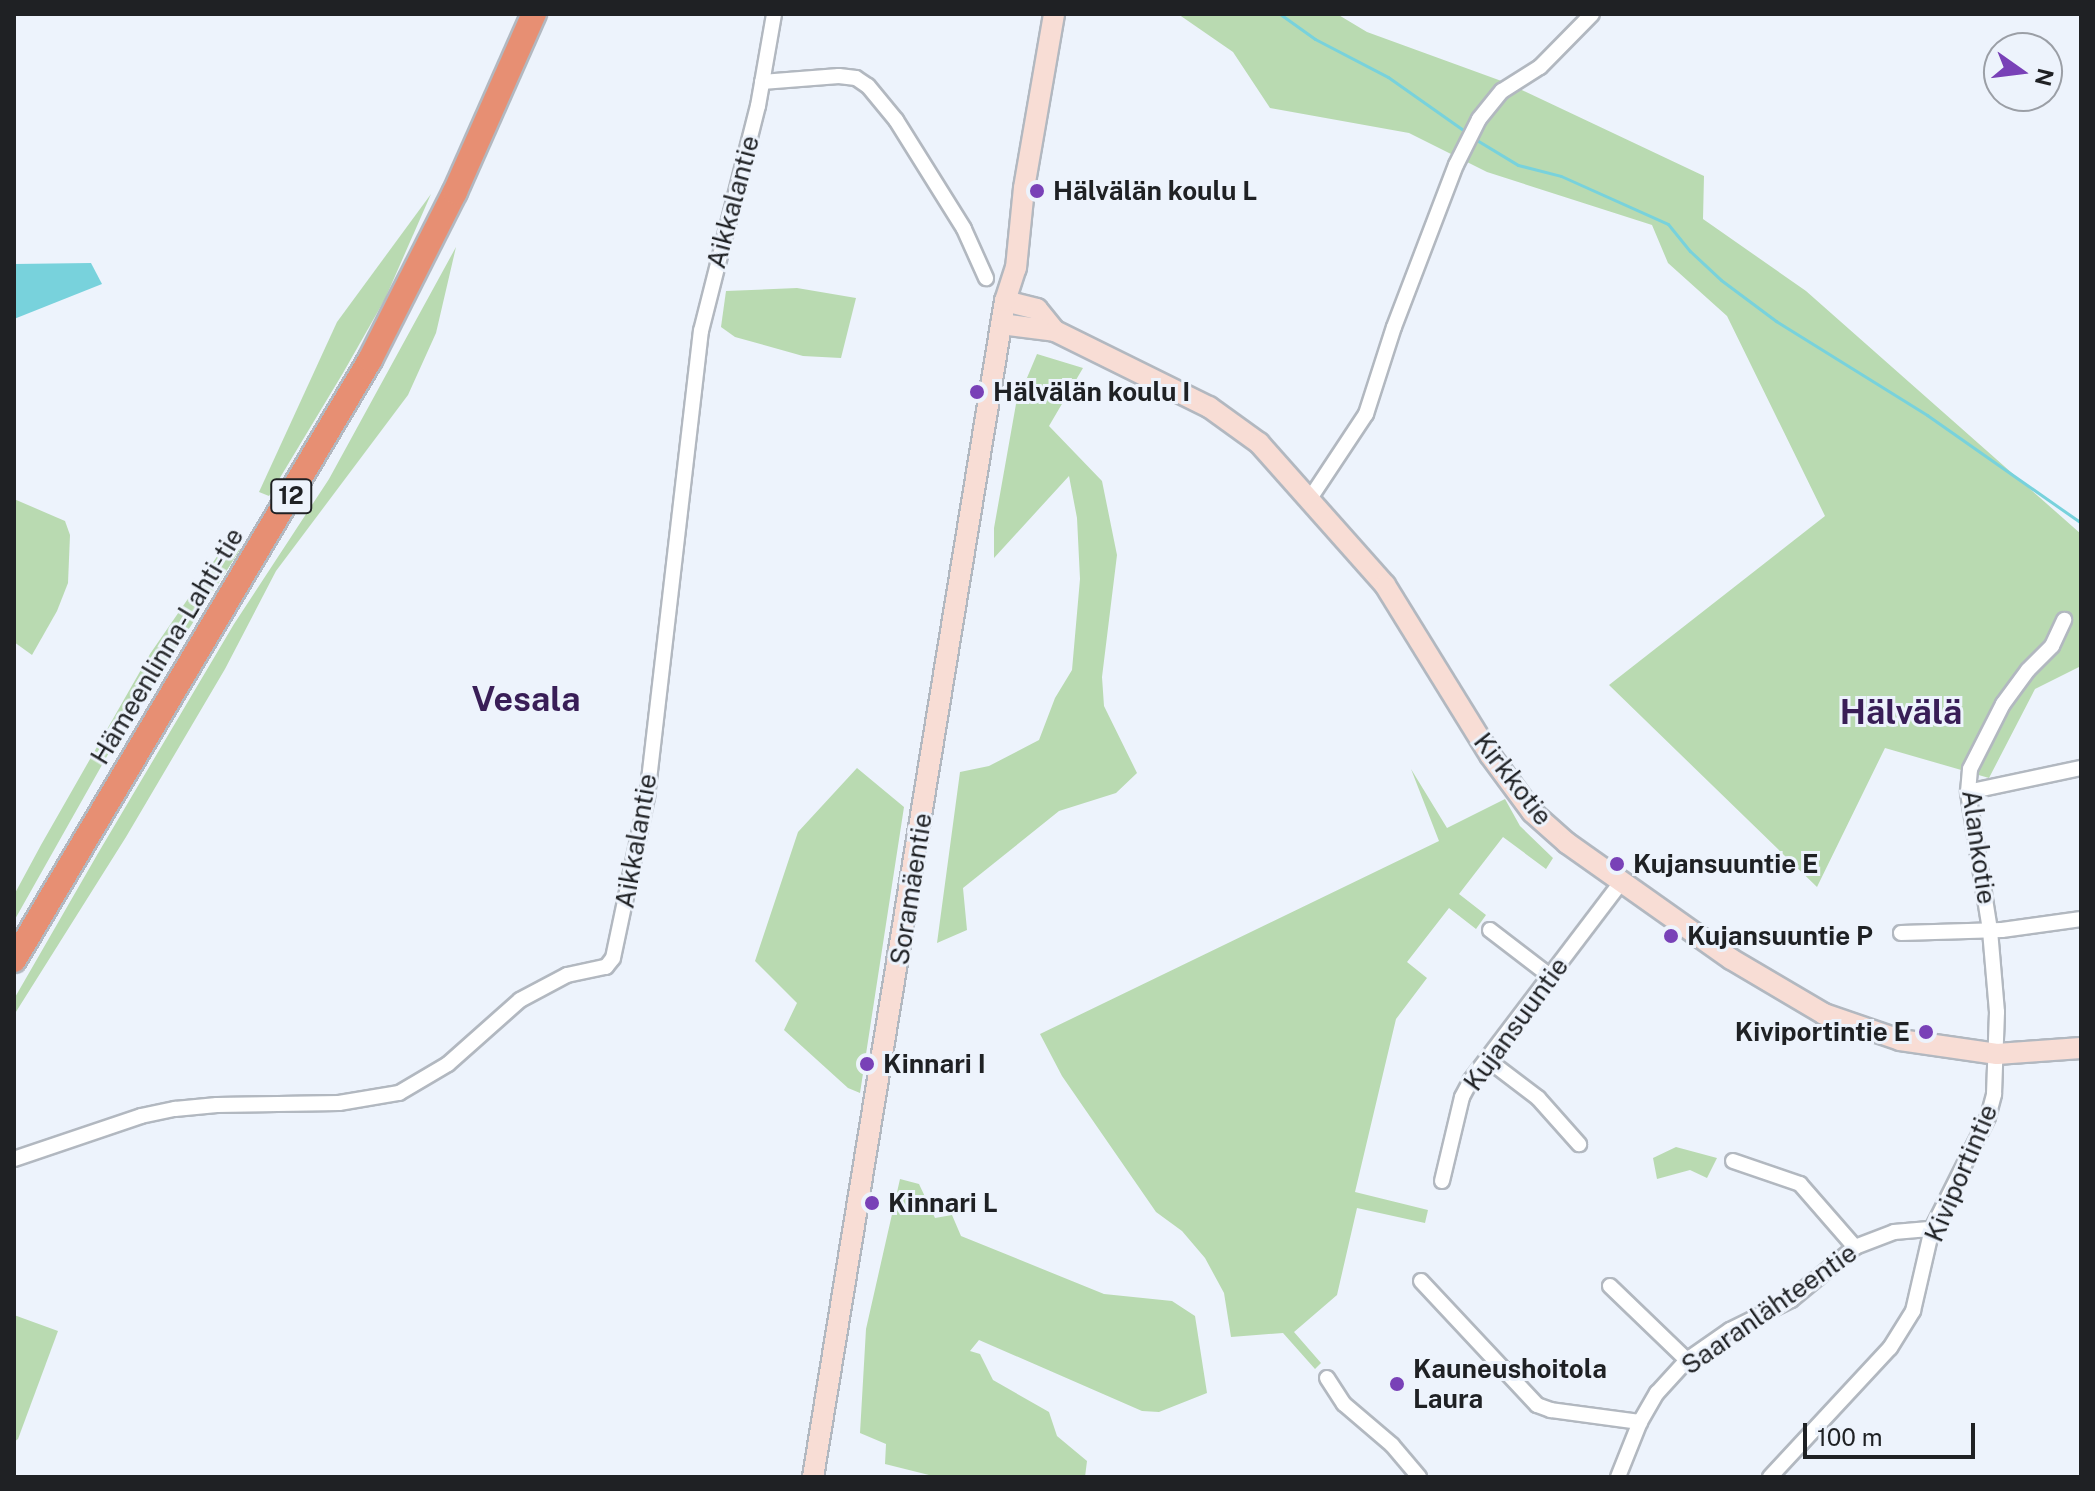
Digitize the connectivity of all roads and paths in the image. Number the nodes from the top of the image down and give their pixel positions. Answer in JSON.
{"nodes":[{"id":1,"x":534,"y":14,"type":"edge"},
{"id":2,"x":774,"y":14,"type":"edge"},
{"id":3,"x":1054,"y":14,"type":"edge"},
{"id":4,"x":1592,"y":14,"type":"edge"},
{"id":5,"x":762,"y":82,"type":"junction"},
{"id":6,"x":986,"y":278,"type":"dead end"},
{"id":7,"x":1005,"y":301,"type":"junction"},
{"id":8,"x":1001,"y":324,"type":"junction"},
{"id":9,"x":1055,"y":331,"type":"junction"},
{"id":10,"x":1311,"y":497,"type":"junction"},
{"id":11,"x":2064,"y":620,"type":"dead end"},
{"id":12,"x":2081,"y":768,"type":"edge"},
{"id":13,"x":1968,"y":792,"type":"junction"},
{"id":14,"x":1622,"y":881,"type":"junction"},
{"id":15,"x":2081,"y":919,"type":"edge"},
{"id":16,"x":1490,"y":930,"type":"dead end"},
{"id":17,"x":1990,"y":930,"type":"junction"},
{"id":18,"x":1901,"y":933,"type":"dead end"},
{"id":19,"x":14,"y":960,"type":"edge"},
{"id":20,"x":1550,"y":976,"type":"junction"},
{"id":21,"x":2081,"y":1048,"type":"edge"},
{"id":22,"x":1997,"y":1054,"type":"junction"},
{"id":23,"x":1488,"y":1060,"type":"junction"},
{"id":24,"x":1579,"y":1144,"type":"dead end"},
{"id":25,"x":14,"y":1159,"type":"edge"},
{"id":26,"x":1733,"y":1161,"type":"dead end"},
{"id":27,"x":1442,"y":1181,"type":"dead end"},
{"id":28,"x":1932,"y":1229,"type":"junction"},
{"id":29,"x":1855,"y":1247,"type":"junction"},
{"id":30,"x":1421,"y":1281,"type":"dead end"},
{"id":31,"x":1610,"y":1286,"type":"dead end"},
{"id":32,"x":1687,"y":1360,"type":"junction"},
{"id":33,"x":1327,"y":1378,"type":"dead end"},
{"id":34,"x":1640,"y":1422,"type":"junction"},
{"id":35,"x":813,"y":1477,"type":"edge"},
{"id":36,"x":1419,"y":1477,"type":"edge"},
{"id":37,"x":1618,"y":1477,"type":"edge"},
{"id":38,"x":1770,"y":1477,"type":"edge"}],
"edges":[{"from":1,"to":19,"type":"highway","name":"Hämeenlinna-Lahti-tie","number":"12"},
{"from":2,"to":5,"type":"street","name":"Aikkalantie"},
{"from":3,"to":7,"type":"street","name":"Soramäentie"},
{"from":4,"to":10,"type":"street"},
{"from":5,"to":6,"type":"street"},
{"from":5,"to":25,"type":"street","name":"Aikkalantie"},
{"from":7,"to":8,"type":"street","name":"Soramäentie"},
{"from":7,"to":9,"type":"street","name":"Kirkkotie"},
{"from":8,"to":9,"type":"street","name":"Kirkkotie"},
{"from":8,"to":35,"type":"street","name":"Soramäentie"},
{"from":9,"to":10,"type":"street","name":"Kirkkotie"},
{"from":10,"to":14,"type":"street","name":"Kirkkotie"},
{"from":11,"to":13,"type":"street","name":"Alankotie"},
{"from":12,"to":13,"type":"street"},
{"from":13,"to":17,"type":"street","name":"Alankotie"},
{"from":14,"to":20,"type":"street","name":"Kujansuuntie"},
{"from":14,"to":22,"type":"street","name":"Kirkkotie"},
{"from":15,"to":17,"type":"street"},
{"from":16,"to":20,"type":"street"},
{"from":17,"to":18,"type":"street"},
{"from":17,"to":22,"type":"street","name":"Alankotie"},
{"from":20,"to":23,"type":"street","name":"Kujansuuntie"},
{"from":21,"to":22,"type":"street","name":"Kirkkotie"},
{"from":22,"to":28,"type":"street","name":"Kiviportintie"},
{"from":23,"to":24,"type":"street"},
{"from":23,"to":27,"type":"street","name":"Kujansuuntie"},
{"from":26,"to":29,"type":"street"},
{"from":28,"to":29,"type":"street","name":"Saaranlähteentie"},
{"from":28,"to":38,"type":"street","name":"Kiviportintie"},
{"from":29,"to":32,"type":"street","name":"Saaranlähteentie"},
{"from":30,"to":34,"type":"street"},
{"from":31,"to":32,"type":"street"},
{"from":32,"to":34,"type":"street","name":"Saaranlähteentie"},
{"from":33,"to":36,"type":"street"},
{"from":34,"to":37,"type":"street","name":"Saaranlähteentie"}]}
